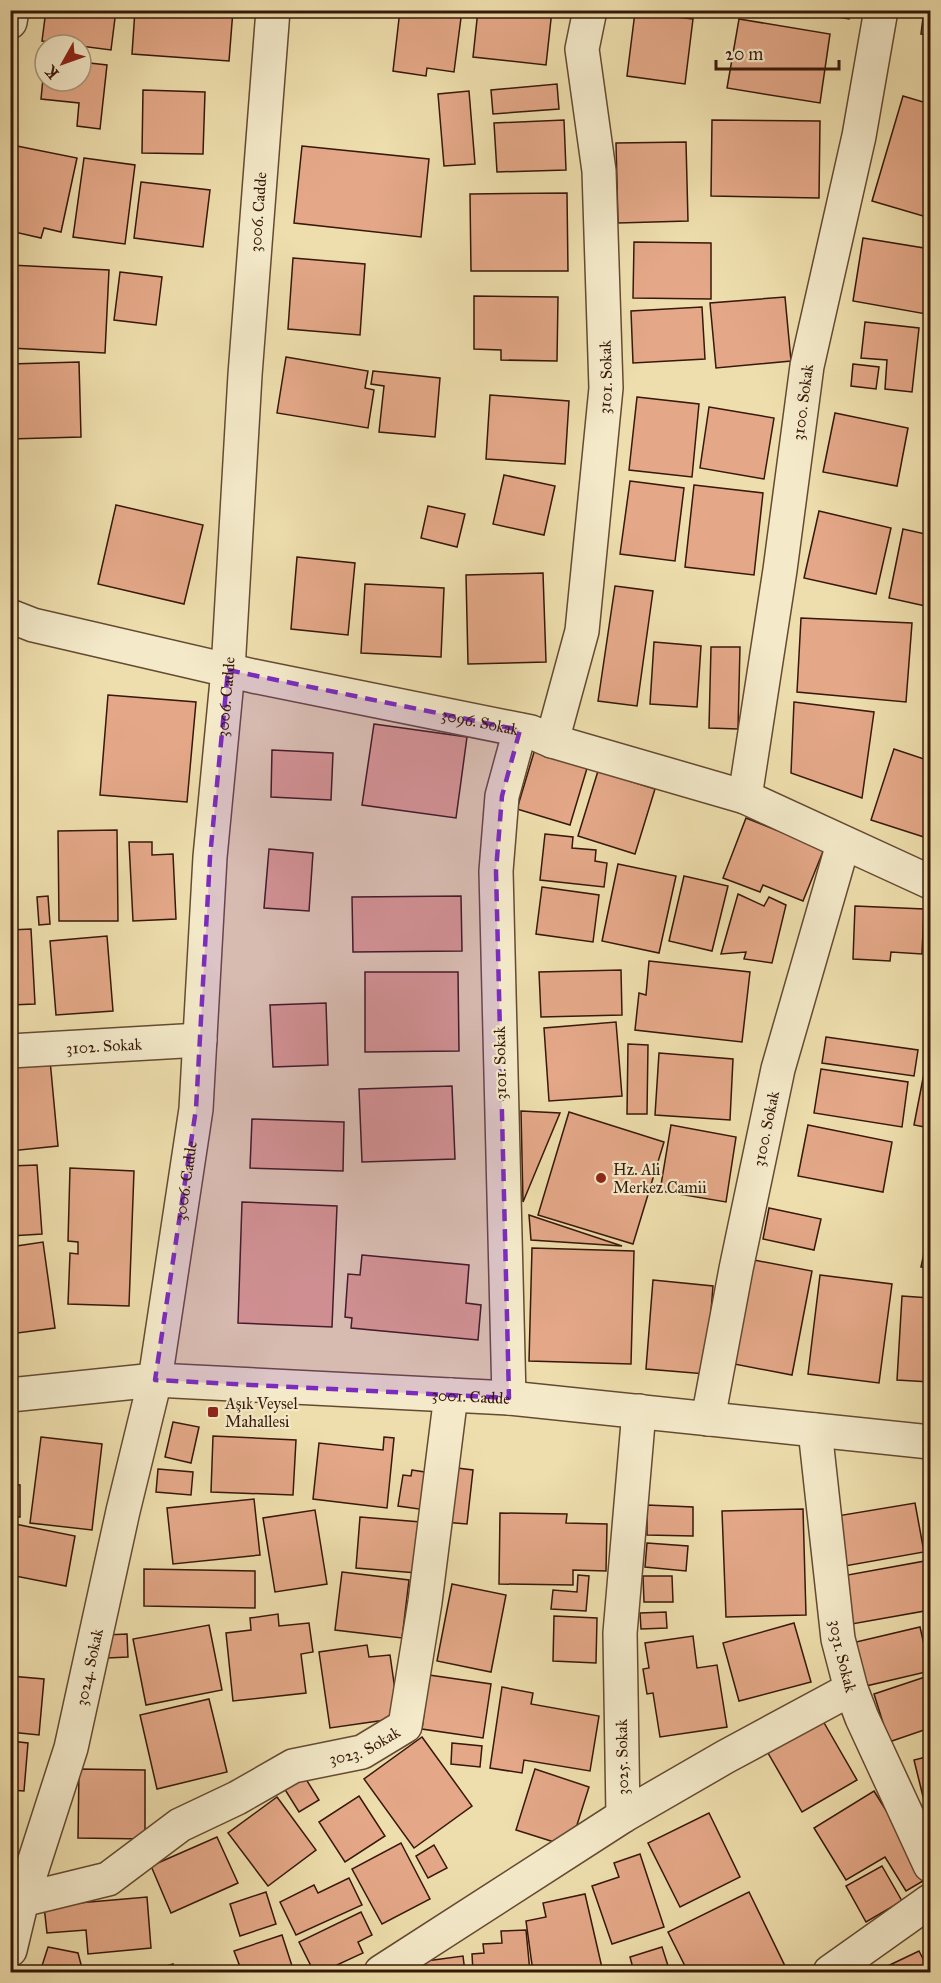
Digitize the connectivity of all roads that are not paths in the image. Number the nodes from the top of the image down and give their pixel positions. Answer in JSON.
{"nodes":[{"id":1,"x":12,"y":10,"type":"edge"},
{"id":2,"x":273,"y":10,"type":"edge"},
{"id":3,"x":590,"y":10,"type":"edge"},
{"id":4,"x":881,"y":10,"type":"edge"},
{"id":5,"x":10,"y":22,"type":"edge"},
{"id":6,"x":10,"y":616,"type":"edge"},
{"id":7,"x":228,"y":670,"type":"junction"},
{"id":8,"x":520,"y":730,"type":"junction"},
{"id":9,"x":552,"y":741,"type":"junction"},
{"id":10,"x":745,"y":797,"type":"junction"},
{"id":11,"x":843,"y":844,"type":"junction"},
{"id":12,"x":930,"y":882,"type":"edge"},
{"id":13,"x":200,"y":1040,"type":"junction"},
{"id":14,"x":10,"y":1051,"type":"edge"},
{"id":15,"x":155,"y":1380,"type":"junction"},
{"id":16,"x":10,"y":1395,"type":"edge"},
{"id":17,"x":451,"y":1395,"type":"junction"},
{"id":18,"x":509,"y":1398,"type":"junction"},
{"id":19,"x":639,"y":1411,"type":"junction"},
{"id":20,"x":708,"y":1419,"type":"junction"},
{"id":21,"x":815,"y":1430,"type":"junction"},
{"id":22,"x":930,"y":1442,"type":"edge"},
{"id":23,"x":851,"y":1689,"type":"junction"},
{"id":24,"x":623,"y":1816,"type":"junction"},
{"id":25,"x":930,"y":1865,"type":"edge"},
{"id":26,"x":22,"y":1900,"type":"junction"},
{"id":27,"x":930,"y":1901,"type":"edge"},
{"id":28,"x":11,"y":1942,"type":"edge"},
{"id":29,"x":381,"y":1972,"type":"edge"},
{"id":30,"x":830,"y":1972,"type":"edge"}],
"edges":[{"from":1,"to":5,"type":"street"},
{"from":2,"to":7,"type":"street","name":"3006. Cadde"},
{"from":3,"to":9,"type":"street","name":"3101. Sokak"},
{"from":4,"to":10,"type":"street","name":"3100. Sokak"},
{"from":6,"to":7,"type":"street","name":"3096. Sokak"},
{"from":7,"to":8,"type":"street","name":"3096. Sokak"},
{"from":7,"to":13,"type":"street","name":"3006. Cadde"},
{"from":8,"to":9,"type":"street","name":"3096. Sokak"},
{"from":8,"to":18,"type":"street","name":"3101. Sokak"},
{"from":9,"to":10,"type":"street","name":"3096. Sokak"},
{"from":10,"to":11,"type":"street","name":"3096. Sokak"},
{"from":11,"to":12,"type":"street","name":"3096. Sokak"},
{"from":11,"to":20,"type":"street","name":"3100. Sokak"},
{"from":13,"to":14,"type":"street","name":"3102. Sokak"},
{"from":13,"to":15,"type":"street","name":"3006. Cadde"},
{"from":15,"to":16,"type":"street","name":"3001. Cadde"},
{"from":15,"to":17,"type":"street","name":"3001. Cadde"},
{"from":15,"to":26,"type":"street","name":"3024. Sokak"},
{"from":17,"to":18,"type":"street","name":"3001. Cadde"},
{"from":17,"to":26,"type":"street","name":"3023. Sokak"},
{"from":18,"to":19,"type":"street","name":"3001. Cadde"},
{"from":19,"to":20,"type":"street","name":"3001. Cadde"},
{"from":19,"to":24,"type":"street","name":"3025. Sokak"},
{"from":20,"to":21,"type":"street","name":"3001. Cadde"},
{"from":21,"to":22,"type":"street","name":"3001. Cadde"},
{"from":21,"to":23,"type":"street","name":"3031. Sokak"},
{"from":23,"to":24,"type":"street"},
{"from":23,"to":25,"type":"street","name":"3031. Sokak"},
{"from":24,"to":29,"type":"street","name":"3025. Sokak"},
{"from":26,"to":28,"type":"street","name":"3024. Sokak"},
{"from":27,"to":30,"type":"street"}]}
